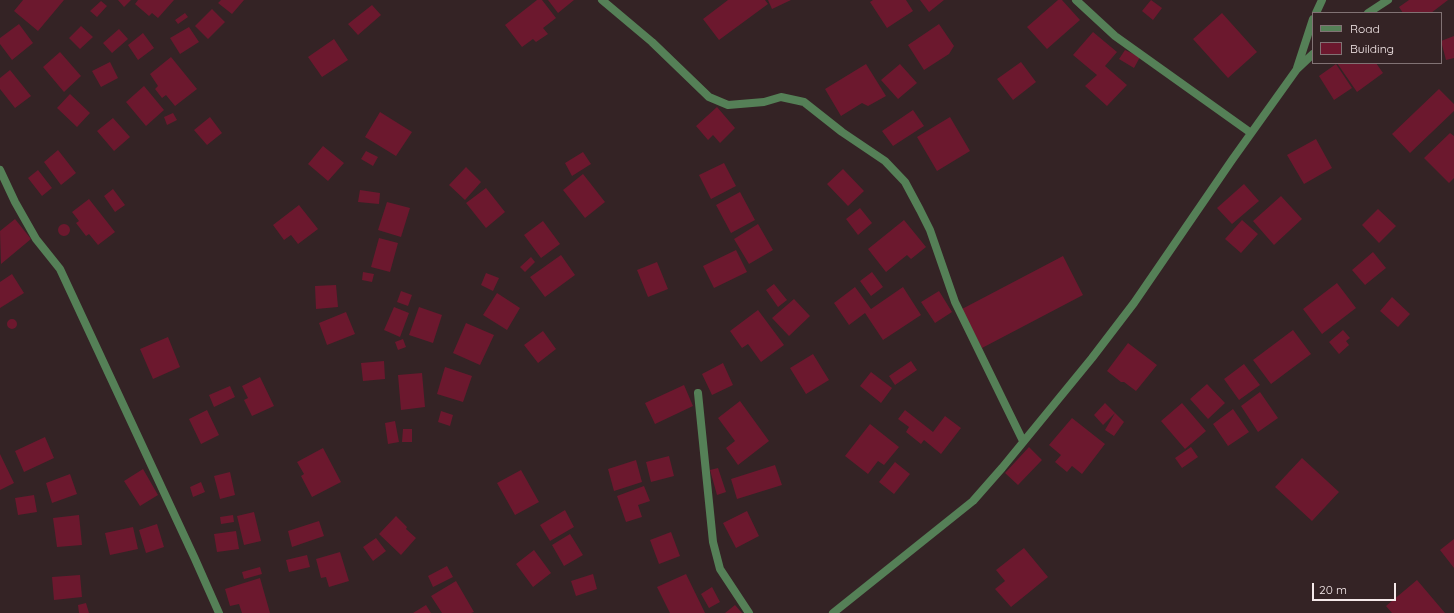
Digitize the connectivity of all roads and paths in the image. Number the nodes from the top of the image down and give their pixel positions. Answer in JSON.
{"nodes":[{"id":1,"x":602,"y":0,"type":"edge"},
{"id":2,"x":1076,"y":0,"type":"edge"},
{"id":3,"x":1322,"y":0,"type":"edge"},
{"id":4,"x":1388,"y":0,"type":"edge"},
{"id":5,"x":1316,"y":12,"type":"edge"},
{"id":6,"x":1370,"y":12,"type":"edge"},
{"id":7,"x":1312,"y":22,"type":"edge"},
{"id":8,"x":1312,"y":55,"type":"edge"},
{"id":9,"x":1297,"y":69,"type":"junction"},
{"id":10,"x":1251,"y":133,"type":"junction"},
{"id":11,"x":0,"y":170,"type":"edge"},
{"id":12,"x":698,"y":393,"type":"dead end"},
{"id":13,"x":1023,"y":441,"type":"junction"},
{"id":14,"x":219,"y":613,"type":"edge"},
{"id":15,"x":749,"y":613,"type":"edge"},
{"id":16,"x":833,"y":613,"type":"edge"}],
"edges":[{"from":1,"to":13,"type":"street"},
{"from":2,"to":10,"type":"street"},
{"from":3,"to":5,"type":"street"},
{"from":4,"to":6,"type":"street"},
{"from":7,"to":9,"type":"street"},
{"from":8,"to":9,"type":"street"},
{"from":9,"to":10,"type":"street"},
{"from":10,"to":13,"type":"street"},
{"from":11,"to":14,"type":"street"},
{"from":12,"to":15,"type":"street"},
{"from":13,"to":16,"type":"street"}]}
